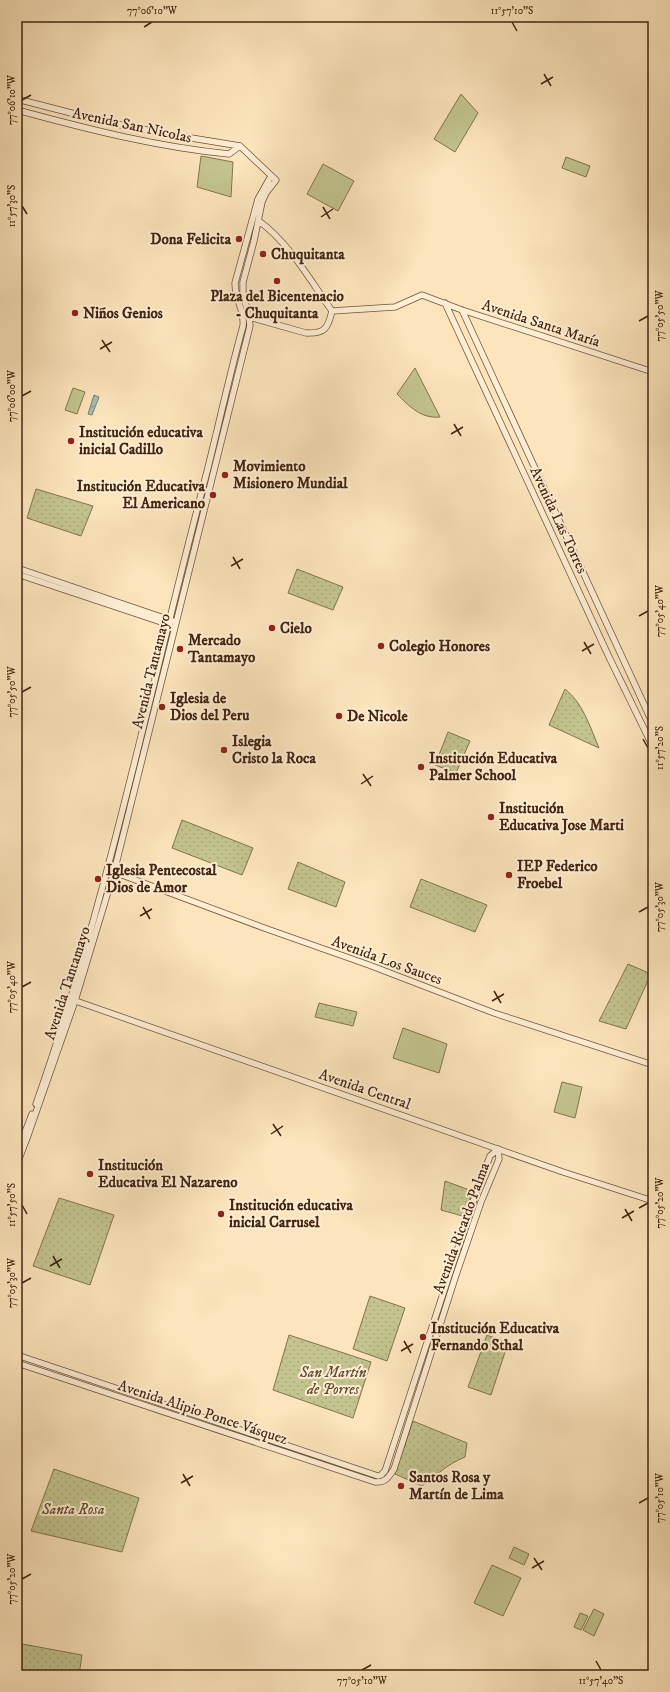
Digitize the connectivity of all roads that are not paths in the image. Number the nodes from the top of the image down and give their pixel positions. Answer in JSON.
{"nodes":[{"id":1,"x":17,"y":99,"type":"edge"},
{"id":2,"x":17,"y":110,"type":"edge"},
{"id":3,"x":240,"y":146,"type":"junction"},
{"id":4,"x":274,"y":178,"type":"junction"},
{"id":5,"x":259,"y":221,"type":"junction"},
{"id":6,"x":444,"y":303,"type":"junction"},
{"id":7,"x":462,"y":310,"type":"junction"},
{"id":8,"x":332,"y":311,"type":"junction"},
{"id":9,"x":249,"y":317,"type":"junction"},
{"id":10,"x":653,"y":372,"type":"edge"},
{"id":11,"x":17,"y":568,"type":"edge"},
{"id":12,"x":17,"y":574,"type":"edge"},
{"id":13,"x":172,"y":623,"type":"junction"},
{"id":14,"x":653,"y":724,"type":"edge"},
{"id":15,"x":653,"y":747,"type":"edge"},
{"id":16,"x":114,"y":872,"type":"junction"},
{"id":17,"x":73,"y":1000,"type":"junction"},
{"id":18,"x":653,"y":1065,"type":"edge"},
{"id":19,"x":498,"y":1149,"type":"junction"},
{"id":20,"x":17,"y":1153,"type":"edge"},
{"id":21,"x":17,"y":1164,"type":"edge"},
{"id":22,"x":653,"y":1201,"type":"edge"},
{"id":23,"x":17,"y":1355,"type":"edge"},
{"id":24,"x":17,"y":1363,"type":"edge"},
{"id":25,"x":381,"y":1475,"type":"joint"},
{"id":26,"x":382,"y":1481,"type":"joint"}],
"edges":[{"from":1,"to":3,"type":"street","name":"Avenida San Nicolas"},
{"from":2,"to":3,"type":"street","name":"Avenida San Nicolas"},
{"from":3,"to":4,"type":"street"},
{"from":4,"to":5,"type":"street","name":"Avenida Tantamayo"},
{"from":4,"to":13,"type":"street","name":"Avenida Tantamayo"},
{"from":5,"to":8,"type":"street"},
{"from":5,"to":9,"type":"street","name":"Avenida Tantamayo"},
{"from":6,"to":7,"type":"street","name":"Avenida Santa María"},
{"from":6,"to":8,"type":"street","name":"Avenida Santa María"},
{"from":6,"to":15,"type":"street","name":"Avenida Las Torres"},
{"from":7,"to":10,"type":"street","name":"Avenida Santa María"},
{"from":7,"to":14,"type":"street","name":"Avenida Las Torres"},
{"from":8,"to":9,"type":"street"},
{"from":9,"to":13,"type":"street","name":"Avenida Tantamayo"},
{"from":11,"to":13,"type":"street"},
{"from":12,"to":13,"type":"street"},
{"from":13,"to":16,"type":"street","name":"Avenida Tantamayo"},
{"from":13,"to":17,"type":"street","name":"Avenida Tantamayo"},
{"from":16,"to":17,"type":"street","name":"Avenida Tantamayo"},
{"from":16,"to":18,"type":"street","name":"Avenida Los Sauces"},
{"from":17,"to":19,"type":"street","name":"Avenida Central"},
{"from":17,"to":20,"type":"street","name":"Avenida Tantamayo"},
{"from":17,"to":21,"type":"street","name":"Avenida Tantamayo"},
{"from":19,"to":22,"type":"street","name":"Avenida Central"},
{"from":19,"to":25,"type":"street","name":"Avenida Ricardo Palma"},
{"from":19,"to":26,"type":"street","name":"Avenida Ricardo Palma"},
{"from":23,"to":25,"type":"street","name":"Avenida Alipio Ponce Vásquez"},
{"from":24,"to":26,"type":"street","name":"Avenida Alipio Ponce Vásquez"}]}
